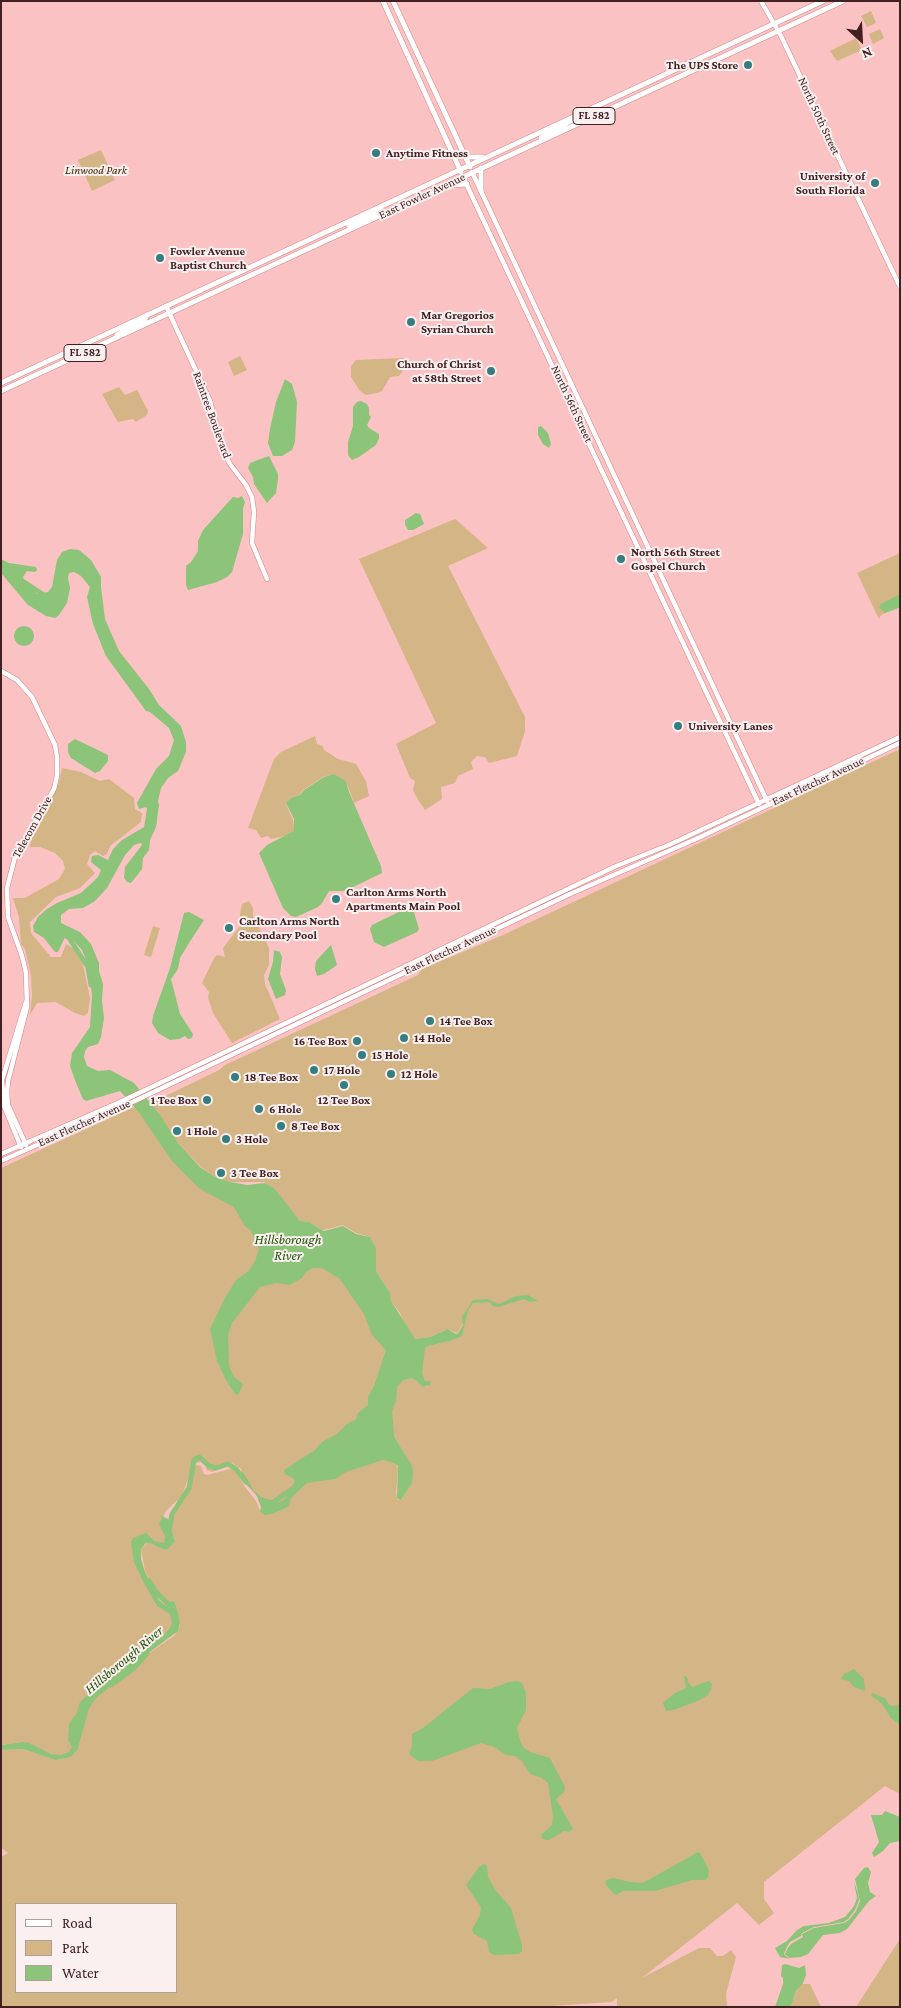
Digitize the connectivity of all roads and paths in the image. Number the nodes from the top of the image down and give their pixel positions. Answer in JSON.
{"nodes":[{"id":1,"x":383,"y":1,"type":"edge"},
{"id":2,"x":393,"y":1,"type":"edge"},
{"id":3,"x":761,"y":1,"type":"edge"},
{"id":4,"x":823,"y":1,"type":"edge"},
{"id":5,"x":843,"y":1,"type":"edge"},
{"id":6,"x":774,"y":24,"type":"junction"},
{"id":7,"x":778,"y":30,"type":"junction"},
{"id":8,"x":748,"y":36,"type":"junction"},
{"id":9,"x":692,"y":62,"type":"junction"},
{"id":10,"x":705,"y":64,"type":"junction"},
{"id":11,"x":652,"y":81,"type":"junction"},
{"id":12,"x":648,"y":91,"type":"junction"},
{"id":13,"x":614,"y":98,"type":"junction"},
{"id":14,"x":617,"y":105,"type":"junction"},
{"id":15,"x":579,"y":115,"type":"junction"},
{"id":16,"x":572,"y":126,"type":"junction"},
{"id":17,"x":540,"y":141,"type":"junction"},
{"id":18,"x":453,"y":156,"type":"junction"},
{"id":19,"x":465,"y":156,"type":"junction"},
{"id":20,"x":488,"y":156,"type":"junction"},
{"id":21,"x":469,"y":165,"type":"junction"},
{"id":22,"x":481,"y":168,"type":"junction"},
{"id":23,"x":460,"y":169,"type":"junction"},
{"id":24,"x":472,"y":172,"type":"junction"},
{"id":25,"x":453,"y":173,"type":"junction"},
{"id":26,"x":464,"y":176,"type":"junction"},
{"id":27,"x":467,"y":184,"type":"junction"},
{"id":28,"x":445,"y":186,"type":"junction"},
{"id":29,"x":481,"y":191,"type":"junction"},
{"id":30,"x":381,"y":206,"type":"junction"},
{"id":31,"x":344,"y":232,"type":"junction"},
{"id":32,"x":900,"y":287,"type":"edge"},
{"id":33,"x":166,"y":306,"type":"junction"},
{"id":34,"x":169,"y":313,"type":"junction"},
{"id":35,"x":147,"y":315,"type":"junction"},
{"id":36,"x":95,"y":348,"type":"junction"},
{"id":37,"x":1,"y":383,"type":"edge"},
{"id":38,"x":1,"y":391,"type":"edge"},
{"id":39,"x":267,"y":579,"type":"dead end"},
{"id":40,"x":696,"y":669,"type":"junction"},
{"id":41,"x":1,"y":671,"type":"edge"},
{"id":42,"x":711,"y":683,"type":"junction"},
{"id":43,"x":717,"y":694,"type":"junction"},
{"id":44,"x":709,"y":698,"type":"junction"},
{"id":45,"x":900,"y":736,"type":"edge"},
{"id":46,"x":900,"y":743,"type":"edge"},
{"id":47,"x":766,"y":798,"type":"junction"},
{"id":48,"x":758,"y":802,"type":"junction"},
{"id":49,"x":768,"y":804,"type":"junction"},
{"id":50,"x":761,"y":808,"type":"junction"},
{"id":51,"x":4,"y":1080,"type":"edge"},
{"id":52,"x":150,"y":1090,"type":"junction"},
{"id":53,"x":121,"y":1104,"type":"junction"},
{"id":54,"x":21,"y":1134,"type":"junction"},
{"id":55,"x":34,"y":1139,"type":"junction"},
{"id":56,"x":22,"y":1144,"type":"junction"},
{"id":57,"x":25,"y":1150,"type":"junction"},
{"id":58,"x":1,"y":1154,"type":"edge"},
{"id":59,"x":1,"y":1161,"type":"edge"}],
"edges":[{"from":1,"to":18,"type":"main road","name":"North 56th Street"},
{"from":2,"to":19,"type":"main road","name":"North 56th Street"},
{"from":3,"to":6,"type":"main road","name":"North 50th Street"},
{"from":4,"to":6,"type":"main road","name":"East Fowler Avenue","number":"FL 582"},
{"from":5,"to":7,"type":"main road","name":"East Fowler Avenue","number":"FL 582"},
{"from":6,"to":7,"type":"main road","name":"North 50th Street"},
{"from":6,"to":8,"type":"main road","name":"East Fowler Avenue","number":"FL 582"},
{"from":7,"to":10,"type":"main road","name":"East Fowler Avenue","number":"FL 582"},
{"from":7,"to":32,"type":"main road","name":"North 50th Street"},
{"from":8,"to":9,"type":"main road","name":"East Fowler Avenue","number":"FL 582"},
{"from":8,"to":10,"type":"main road"},
{"from":9,"to":11,"type":"main road","name":"East Fowler Avenue","number":"FL 582"},
{"from":9,"to":12,"type":"main road"},
{"from":10,"to":12,"type":"main road","name":"East Fowler Avenue","number":"FL 582"},
{"from":11,"to":13,"type":"main road","name":"East Fowler Avenue","number":"FL 582"},
{"from":11,"to":14,"type":"main road"},
{"from":12,"to":14,"type":"main road","name":"East Fowler Avenue","number":"FL 582"},
{"from":13,"to":15,"type":"main road","name":"East Fowler Avenue","number":"FL 582"},
{"from":13,"to":16,"type":"main road"},
{"from":14,"to":16,"type":"main road","name":"East Fowler Avenue","number":"FL 582"},
{"from":15,"to":17,"type":"main road"},
{"from":15,"to":20,"type":"main road","name":"East Fowler Avenue","number":"FL 582"},
{"from":16,"to":17,"type":"main road","name":"East Fowler Avenue","number":"FL 582"},
{"from":17,"to":22,"type":"main road","name":"East Fowler Avenue","number":"FL 582"},
{"from":18,"to":23,"type":"main road","name":"North 56th Street"},
{"from":18,"to":25,"type":"main road"},
{"from":19,"to":20,"type":"main road"},
{"from":19,"to":21,"type":"main road","name":"North 56th Street"},
{"from":20,"to":21,"type":"main road","name":"East Fowler Avenue","number":"FL 582"},
{"from":21,"to":23,"type":"main road","name":"East Fowler Avenue","number":"FL 582"},
{"from":21,"to":24,"type":"main road","name":"North 56th Street"},
{"from":22,"to":24,"type":"main road","name":"East Fowler Avenue","number":"FL 582"},
{"from":22,"to":29,"type":"main road"},
{"from":23,"to":25,"type":"main road","name":"East Fowler Avenue","number":"FL 582"},
{"from":23,"to":26,"type":"main road","name":"North 56th Street"},
{"from":24,"to":26,"type":"main road","name":"East Fowler Avenue","number":"FL 582"},
{"from":24,"to":29,"type":"main road","name":"North 56th Street"},
{"from":25,"to":30,"type":"main road","name":"East Fowler Avenue","number":"FL 582"},
{"from":26,"to":27,"type":"main road","name":"North 56th Street"},
{"from":26,"to":28,"type":"main road","name":"East Fowler Avenue","number":"FL 582"},
{"from":27,"to":28,"type":"main road"},
{"from":27,"to":40,"type":"main road","name":"North 56th Street"},
{"from":28,"to":31,"type":"main road","name":"East Fowler Avenue","number":"FL 582"},
{"from":29,"to":42,"type":"main road","name":"North 56th Street"},
{"from":30,"to":31,"type":"main road"},
{"from":30,"to":33,"type":"main road","name":"East Fowler Avenue","number":"FL 582"},
{"from":31,"to":34,"type":"main road","name":"East Fowler Avenue","number":"FL 582"},
{"from":33,"to":34,"type":"main road","name":"Raintree Boulevard"},
{"from":33,"to":35,"type":"main road","name":"East Fowler Avenue","number":"FL 582"},
{"from":34,"to":36,"type":"main road","name":"East Fowler Avenue","number":"FL 582"},
{"from":34,"to":39,"type":"main road","name":"Raintree Boulevard"},
{"from":35,"to":36,"type":"main road"},
{"from":35,"to":37,"type":"main road","name":"East Fowler Avenue","number":"FL 582"},
{"from":36,"to":38,"type":"main road","name":"East Fowler Avenue","number":"FL 582"},
{"from":40,"to":42,"type":"main road"},
{"from":40,"to":44,"type":"main road","name":"North 56th Street"},
{"from":41,"to":51,"type":"main road","name":"Telecom Drive"},
{"from":42,"to":43,"type":"main road","name":"North 56th Street"},
{"from":43,"to":44,"type":"main road"},
{"from":43,"to":47,"type":"main road","name":"North 56th Street"},
{"from":44,"to":48,"type":"main road","name":"North 56th Street"},
{"from":45,"to":47,"type":"main road","name":"East Fletcher Avenue"},
{"from":46,"to":49,"type":"main road","name":"East Fletcher Avenue"},
{"from":47,"to":48,"type":"main road","name":"East Fletcher Avenue"},
{"from":47,"to":49,"type":"main road","name":"North 56th Street"},
{"from":48,"to":50,"type":"main road","name":"North 56th Street"},
{"from":48,"to":52,"type":"main road","name":"East Fletcher Avenue"},
{"from":49,"to":50,"type":"main road","name":"East Fletcher Avenue"},
{"from":50,"to":52,"type":"main road","name":"East Fletcher Avenue"},
{"from":51,"to":54,"type":"main road","name":"Telecom Drive"},
{"from":51,"to":56,"type":"main road","name":"Telecom Drive"},
{"from":52,"to":53,"type":"main road","name":"East Fletcher Avenue"},
{"from":53,"to":55,"type":"main road","name":"East Fletcher Avenue"},
{"from":53,"to":57,"type":"main road","name":"East Fletcher Avenue"},
{"from":54,"to":55,"type":"main road"},
{"from":54,"to":56,"type":"main road","name":"Telecom Drive"},
{"from":55,"to":56,"type":"main road","name":"East Fletcher Avenue"},
{"from":56,"to":57,"type":"main road","name":"Telecom Drive"},
{"from":56,"to":58,"type":"main road","name":"East Fletcher Avenue"},
{"from":57,"to":59,"type":"main road","name":"East Fletcher Avenue"}]}
